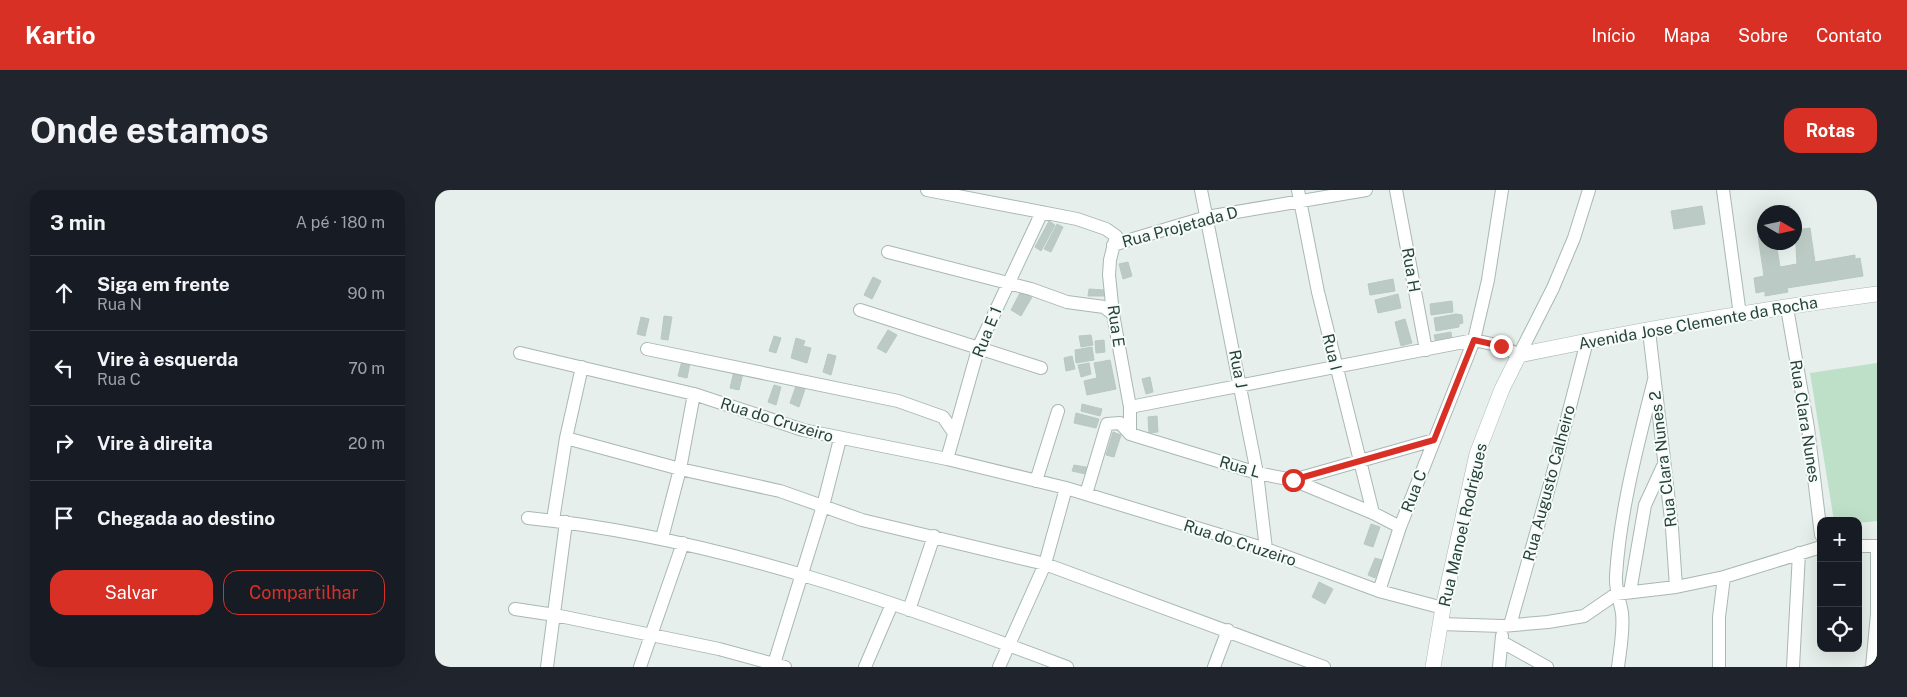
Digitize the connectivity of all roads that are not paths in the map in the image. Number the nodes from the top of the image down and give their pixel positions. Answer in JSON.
{"nodes":[{"id":1,"x":927,"y":190,"type":"edge"},
{"id":2,"x":1201,"y":190,"type":"edge"},
{"id":3,"x":1366,"y":190,"type":"edge"},
{"id":4,"x":1396,"y":190,"type":"edge"},
{"id":5,"x":1502,"y":190,"type":"edge"},
{"id":6,"x":1723,"y":190,"type":"edge"},
{"id":7,"x":1591,"y":191,"type":"edge"},
{"id":8,"x":1299,"y":195,"type":"edge"},
{"id":9,"x":1042,"y":212,"type":"junction"},
{"id":10,"x":1207,"y":217,"type":"junction"},
{"id":11,"x":1113,"y":245,"type":"junction"},
{"id":12,"x":888,"y":252,"type":"dead end"},
{"id":13,"x":1008,"y":283,"type":"junction"},
{"id":14,"x":1877,"y":294,"type":"edge"},
{"id":15,"x":1787,"y":308,"type":"junction"},
{"id":16,"x":860,"y":310,"type":"dead end"},
{"id":17,"x":1113,"y":314,"type":"junction"},
{"id":18,"x":1740,"y":315,"type":"junction"},
{"id":19,"x":1649,"y":331,"type":"junction"},
{"id":20,"x":1474,"y":340,"type":"junction"},
{"id":21,"x":1587,"y":341,"type":"junction"},
{"id":22,"x":979,"y":346,"type":"junction"},
{"id":23,"x":647,"y":349,"type":"dead end"},
{"id":24,"x":1426,"y":350,"type":"junction"},
{"id":25,"x":520,"y":353,"type":"dead end"},
{"id":26,"x":1519,"y":355,"type":"junction"},
{"id":27,"x":1336,"y":367,"type":"junction"},
{"id":28,"x":582,"y":368,"type":"junction"},
{"id":29,"x":1041,"y":368,"type":"dead end"},
{"id":30,"x":1654,"y":380,"type":"junction"},
{"id":31,"x":1241,"y":387,"type":"junction"},
{"id":32,"x":694,"y":394,"type":"junction"},
{"id":33,"x":1130,"y":407,"type":"junction"},
{"id":34,"x":1058,"y":411,"type":"dead end"},
{"id":35,"x":954,"y":433,"type":"junction"},
{"id":36,"x":1131,"y":434,"type":"junction"},
{"id":37,"x":566,"y":438,"type":"junction"},
{"id":38,"x":840,"y":439,"type":"junction"},
{"id":39,"x":1434,"y":440,"type":"junction"},
{"id":40,"x":947,"y":458,"type":"junction"},
{"id":41,"x":1359,"y":460,"type":"junction"},
{"id":42,"x":1663,"y":466,"type":"junction"},
{"id":43,"x":680,"y":469,"type":"junction"},
{"id":44,"x":1257,"y":473,"type":"junction"},
{"id":45,"x":1293,"y":480,"type":"junction"},
{"id":46,"x":1036,"y":481,"type":"junction"},
{"id":47,"x":1066,"y":488,"type":"junction"},
{"id":48,"x":1086,"y":494,"type":"junction"},
{"id":49,"x":823,"y":506,"type":"junction"},
{"id":50,"x":1373,"y":513,"type":"junction"},
{"id":51,"x":1819,"y":517,"type":"edge"},
{"id":52,"x":528,"y":518,"type":"dead end"},
{"id":53,"x":559,"y":521,"type":"junction"},
{"id":54,"x":1400,"y":528,"type":"junction"},
{"id":55,"x":934,"y":536,"type":"junction"},
{"id":56,"x":662,"y":538,"type":"junction"},
{"id":57,"x":683,"y":543,"type":"junction"},
{"id":58,"x":1862,"y":546,"type":"edge"},
{"id":59,"x":1877,"y":546,"type":"edge"},
{"id":60,"x":1817,"y":548,"type":"edge"},
{"id":61,"x":1266,"y":549,"type":"junction"},
{"id":62,"x":1799,"y":553,"type":"junction"},
{"id":63,"x":1045,"y":564,"type":"junction"},
{"id":64,"x":802,"y":574,"type":"junction"},
{"id":65,"x":1724,"y":577,"type":"junction"},
{"id":66,"x":1676,"y":586,"type":"junction"},
{"id":67,"x":1379,"y":591,"type":"junction"},
{"id":68,"x":1630,"y":592,"type":"junction"},
{"id":69,"x":1616,"y":594,"type":"junction"},
{"id":70,"x":892,"y":604,"type":"junction"},
{"id":71,"x":1443,"y":608,"type":"junction"},
{"id":72,"x":515,"y":609,"type":"dead end"},
{"id":73,"x":909,"y":610,"type":"junction"},
{"id":74,"x":1877,"y":614,"type":"edge"},
{"id":75,"x":555,"y":615,"type":"junction"},
{"id":76,"x":1441,"y":624,"type":"junction"},
{"id":77,"x":1506,"y":626,"type":"junction"},
{"id":78,"x":1228,"y":630,"type":"junction"},
{"id":79,"x":652,"y":635,"type":"junction"},
{"id":80,"x":1502,"y":642,"type":"junction"},
{"id":81,"x":1009,"y":645,"type":"junction"},
{"id":82,"x":777,"y":666,"type":"edge"},
{"id":83,"x":547,"y":667,"type":"edge"},
{"id":84,"x":640,"y":667,"type":"edge"},
{"id":85,"x":865,"y":667,"type":"edge"},
{"id":86,"x":999,"y":667,"type":"edge"},
{"id":87,"x":1067,"y":667,"type":"edge"},
{"id":88,"x":1214,"y":667,"type":"edge"},
{"id":89,"x":1324,"y":667,"type":"edge"},
{"id":90,"x":1433,"y":667,"type":"edge"},
{"id":91,"x":1499,"y":667,"type":"edge"},
{"id":92,"x":1547,"y":667,"type":"edge"},
{"id":93,"x":1618,"y":667,"type":"edge"},
{"id":94,"x":1719,"y":667,"type":"edge"},
{"id":95,"x":1793,"y":667,"type":"edge"},
{"id":96,"x":1872,"y":667,"type":"edge"}],
"edges":[{"from":1,"to":9,"type":"street"},
{"from":2,"to":10,"type":"street","name":"Rua J"},
{"from":3,"to":8,"type":"street","name":"Rua Projetada D"},
{"from":4,"to":24,"type":"street","name":"Rua H"},
{"from":5,"to":20,"type":"street","name":"Rua C"},
{"from":6,"to":18,"type":"street"},
{"from":7,"to":26,"type":"street","name":"Rua Manoel Rodrigues"},
{"from":8,"to":10,"type":"street","name":"Rua Projetada D"},
{"from":8,"to":27,"type":"street","name":"Rua I"},
{"from":9,"to":11,"type":"street"},
{"from":9,"to":13,"type":"street","name":"Rua E 1"},
{"from":10,"to":11,"type":"street","name":"Rua Projetada D"},
{"from":10,"to":31,"type":"street","name":"Rua J"},
{"from":11,"to":17,"type":"street","name":"Rua E"},
{"from":12,"to":13,"type":"street"},
{"from":13,"to":17,"type":"street"},
{"from":13,"to":22,"type":"street","name":"Rua E 1"},
{"from":14,"to":15,"type":"street","name":"Avenida Jose Clemente da Rocha"},
{"from":15,"to":18,"type":"street","name":"Avenida Jose Clemente da Rocha"},
{"from":15,"to":51,"type":"street","name":"Rua Clara Nunes"},
{"from":16,"to":22,"type":"street"},
{"from":17,"to":33,"type":"street","name":"Rua E"},
{"from":18,"to":19,"type":"street","name":"Avenida Jose Clemente da Rocha"},
{"from":19,"to":21,"type":"street","name":"Avenida Jose Clemente da Rocha"},
{"from":19,"to":30,"type":"street","name":"Rua Clara Nunes 2"},
{"from":20,"to":24,"type":"street"},
{"from":20,"to":26,"type":"street"},
{"from":20,"to":39,"type":"street","name":"Rua C"},
{"from":21,"to":26,"type":"street","name":"Avenida Jose Clemente da Rocha"},
{"from":21,"to":77,"type":"street","name":"Rua Augusto Calheiro"},
{"from":22,"to":29,"type":"street"},
{"from":22,"to":35,"type":"street","name":"Rua E 1"},
{"from":23,"to":35,"type":"street"},
{"from":24,"to":27,"type":"street"},
{"from":25,"to":28,"type":"street","name":"Rua do Cruzeiro"},
{"from":26,"to":71,"type":"street","name":"Rua Manoel Rodrigues"},
{"from":27,"to":31,"type":"street"},
{"from":27,"to":41,"type":"street","name":"Rua I"},
{"from":28,"to":32,"type":"street","name":"Rua do Cruzeiro"},
{"from":28,"to":37,"type":"street"},
{"from":30,"to":42,"type":"street","name":"Rua Clara Nunes 2"},
{"from":30,"to":69,"type":"street"},
{"from":31,"to":33,"type":"street"},
{"from":31,"to":44,"type":"street","name":"Rua J"},
{"from":32,"to":38,"type":"street","name":"Rua do Cruzeiro"},
{"from":32,"to":43,"type":"street"},
{"from":33,"to":36,"type":"street"},
{"from":34,"to":46,"type":"street"},
{"from":35,"to":40,"type":"street","name":"Rua E 1"},
{"from":36,"to":44,"type":"street","name":"Rua L"},
{"from":36,"to":48,"type":"street","name":"Rua L"},
{"from":37,"to":43,"type":"street"},
{"from":37,"to":53,"type":"street"},
{"from":38,"to":40,"type":"street","name":"Rua do Cruzeiro"},
{"from":38,"to":49,"type":"street"},
{"from":39,"to":41,"type":"street"},
{"from":39,"to":54,"type":"street","name":"Rua C"},
{"from":40,"to":46,"type":"street","name":"Rua do Cruzeiro"},
{"from":41,"to":45,"type":"street"},
{"from":41,"to":50,"type":"street","name":"Rua I"},
{"from":42,"to":66,"type":"street","name":"Rua Clara Nunes 2"},
{"from":42,"to":68,"type":"street"},
{"from":43,"to":49,"type":"street"},
{"from":43,"to":56,"type":"street"},
{"from":44,"to":45,"type":"street","name":"Rua L"},
{"from":44,"to":61,"type":"street","name":"Rua J"},
{"from":45,"to":50,"type":"street","name":"Rua L"},
{"from":46,"to":47,"type":"street","name":"Rua do Cruzeiro"},
{"from":47,"to":48,"type":"street","name":"Rua do Cruzeiro"},
{"from":47,"to":63,"type":"street"},
{"from":48,"to":61,"type":"street","name":"Rua do Cruzeiro"},
{"from":49,"to":55,"type":"street"},
{"from":49,"to":64,"type":"street"},
{"from":50,"to":54,"type":"street","name":"Rua L"},
{"from":52,"to":53,"type":"street"},
{"from":53,"to":56,"type":"street"},
{"from":53,"to":75,"type":"street"},
{"from":54,"to":67,"type":"street","name":"Rua C"},
{"from":55,"to":63,"type":"street"},
{"from":55,"to":73,"type":"street"},
{"from":56,"to":57,"type":"street"},
{"from":57,"to":64,"type":"street"},
{"from":57,"to":79,"type":"street"},
{"from":58,"to":59,"type":"street"},
{"from":59,"to":74,"type":"street"},
{"from":60,"to":62,"type":"street"},
{"from":61,"to":67,"type":"street","name":"Rua do Cruzeiro"},
{"from":62,"to":65,"type":"street"},
{"from":62,"to":95,"type":"street"},
{"from":63,"to":78,"type":"street"},
{"from":63,"to":81,"type":"street"},
{"from":64,"to":70,"type":"street"},
{"from":64,"to":82,"type":"street"},
{"from":65,"to":66,"type":"street"},
{"from":65,"to":94,"type":"street"},
{"from":66,"to":68,"type":"street"},
{"from":67,"to":71,"type":"street","name":"Rua do Cruzeiro"},
{"from":68,"to":69,"type":"street"},
{"from":69,"to":77,"type":"street"},
{"from":69,"to":93,"type":"street"},
{"from":70,"to":73,"type":"street"},
{"from":70,"to":85,"type":"street"},
{"from":71,"to":76,"type":"street","name":"Rua Manoel Rodrigues"},
{"from":72,"to":75,"type":"street"},
{"from":73,"to":81,"type":"street"},
{"from":74,"to":96,"type":"street"},
{"from":75,"to":79,"type":"street"},
{"from":75,"to":83,"type":"street"},
{"from":76,"to":77,"type":"street"},
{"from":76,"to":90,"type":"street","name":"Rua Manoel Rodrigues"},
{"from":77,"to":80,"type":"street","name":"Rua Augusto Calheiro"},
{"from":78,"to":88,"type":"street"},
{"from":78,"to":89,"type":"street"},
{"from":79,"to":82,"type":"street"},
{"from":79,"to":84,"type":"street"},
{"from":80,"to":91,"type":"street","name":"Rua Augusto Calheiro"},
{"from":80,"to":92,"type":"street"},
{"from":81,"to":86,"type":"street"},
{"from":81,"to":87,"type":"street"}]}
